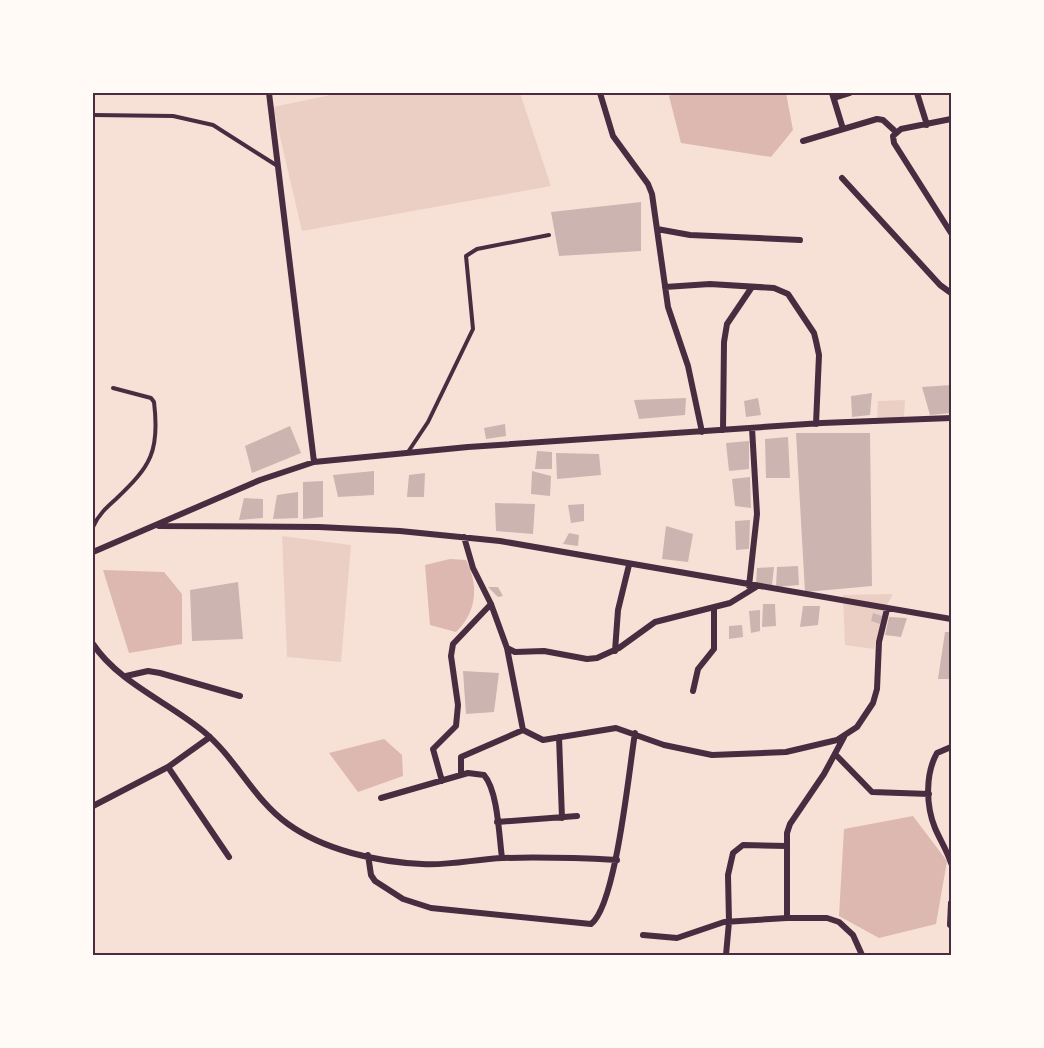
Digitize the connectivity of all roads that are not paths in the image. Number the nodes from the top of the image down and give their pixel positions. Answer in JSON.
{"nodes":[{"id":1,"x":269,"y":93,"type":"edge"},
{"id":2,"x":600,"y":93,"type":"edge"},
{"id":3,"x":850,"y":93,"type":"edge"},
{"id":4,"x":917,"y":93,"type":"edge"},
{"id":5,"x":833,"y":95,"type":"edge"},
{"id":6,"x":93,"y":115,"type":"edge"},
{"id":7,"x":951,"y":119,"type":"edge"},
{"id":8,"x":927,"y":125,"type":"junction"},
{"id":9,"x":843,"y":129,"type":"junction"},
{"id":10,"x":896,"y":132,"type":"junction"},
{"id":11,"x":803,"y":141,"type":"dead end"},
{"id":12,"x":276,"y":165,"type":"junction"},
{"id":13,"x":842,"y":178,"type":"dead end"},
{"id":14,"x":657,"y":229,"type":"junction"},
{"id":15,"x":951,"y":233,"type":"edge"},
{"id":16,"x":549,"y":235,"type":"dead end"},
{"id":17,"x":800,"y":240,"type":"dead end"},
{"id":18,"x":665,"y":287,"type":"junction"},
{"id":19,"x":752,"y":287,"type":"junction"},
{"id":20,"x":951,"y":293,"type":"edge"},
{"id":21,"x":113,"y":388,"type":"dead end"},
{"id":22,"x":951,"y":418,"type":"edge"},
{"id":23,"x":816,"y":424,"type":"junction"},
{"id":24,"x":752,"y":428,"type":"junction"},
{"id":25,"x":723,"y":430,"type":"junction"},
{"id":26,"x":702,"y":432,"type":"junction"},
{"id":27,"x":408,"y":453,"type":"junction"},
{"id":28,"x":314,"y":462,"type":"junction"},
{"id":29,"x":156,"y":526,"type":"junction"},
{"id":30,"x":93,"y":527,"type":"edge"},
{"id":31,"x":464,"y":537,"type":"junction"},
{"id":32,"x":93,"y":552,"type":"edge"},
{"id":33,"x":629,"y":565,"type":"junction"},
{"id":34,"x":752,"y":586,"type":"junction"},
{"id":35,"x":491,"y":604,"type":"junction"},
{"id":36,"x":714,"y":607,"type":"junction"},
{"id":37,"x":887,"y":609,"type":"junction"},
{"id":38,"x":951,"y":620,"type":"edge"},
{"id":39,"x":93,"y":644,"type":"edge"},
{"id":40,"x":507,"y":648,"type":"junction"},
{"id":41,"x":615,"y":651,"type":"junction"},
{"id":42,"x":126,"y":676,"type":"junction"},
{"id":43,"x":693,"y":692,"type":"dead end"},
{"id":44,"x":240,"y":696,"type":"dead end"},
{"id":45,"x":523,"y":730,"type":"junction"},
{"id":46,"x":635,"y":733,"type":"junction"},
{"id":47,"x":210,"y":737,"type":"junction"},
{"id":48,"x":559,"y":737,"type":"junction"},
{"id":49,"x":844,"y":737,"type":"junction"},
{"id":50,"x":951,"y":747,"type":"edge"},
{"id":51,"x":836,"y":755,"type":"junction"},
{"id":52,"x":168,"y":767,"type":"junction"},
{"id":53,"x":461,"y":775,"type":"junction"},
{"id":54,"x":442,"y":781,"type":"junction"},
{"id":55,"x":929,"y":794,"type":"junction"},
{"id":56,"x":381,"y":798,"type":"dead end"},
{"id":57,"x":93,"y":806,"type":"edge"},
{"id":58,"x":577,"y":816,"type":"dead end"},
{"id":59,"x":562,"y":818,"type":"junction"},
{"id":60,"x":496,"y":822,"type":"junction"},
{"id":61,"x":787,"y":846,"type":"junction"},
{"id":62,"x":368,"y":855,"type":"junction"},
{"id":63,"x":229,"y":857,"type":"dead end"},
{"id":64,"x":502,"y":858,"type":"junction"},
{"id":65,"x":617,"y":860,"type":"junction"},
{"id":66,"x":951,"y":863,"type":"edge"},
{"id":67,"x":951,"y":903,"type":"edge"},
{"id":68,"x":787,"y":918,"type":"junction"},
{"id":69,"x":729,"y":922,"type":"junction"},
{"id":70,"x":950,"y":925,"type":"edge"},
{"id":71,"x":643,"y":935,"type":"dead end"},
{"id":72,"x":726,"y":955,"type":"edge"},
{"id":73,"x":862,"y":955,"type":"edge"}],
"edges":[{"from":1,"to":12,"type":"street"},
{"from":2,"to":14,"type":"street"},
{"from":3,"to":5,"type":"street"},
{"from":4,"to":8,"type":"street"},
{"from":5,"to":9,"type":"street"},
{"from":6,"to":12,"type":"lane"},
{"from":7,"to":8,"type":"street"},
{"from":8,"to":10,"type":"street"},
{"from":9,"to":10,"type":"street"},
{"from":9,"to":11,"type":"street"},
{"from":10,"to":15,"type":"street"},
{"from":12,"to":28,"type":"street"},
{"from":13,"to":20,"type":"street"},
{"from":14,"to":17,"type":"street"},
{"from":14,"to":18,"type":"street"},
{"from":16,"to":27,"type":"lane"},
{"from":18,"to":19,"type":"street"},
{"from":18,"to":26,"type":"street"},
{"from":19,"to":23,"type":"street"},
{"from":19,"to":25,"type":"street"},
{"from":21,"to":30,"type":"lane"},
{"from":22,"to":23,"type":"street"},
{"from":23,"to":24,"type":"street"},
{"from":24,"to":25,"type":"street"},
{"from":24,"to":34,"type":"street"},
{"from":25,"to":26,"type":"street"},
{"from":26,"to":27,"type":"street"},
{"from":27,"to":28,"type":"street"},
{"from":28,"to":29,"type":"street"},
{"from":29,"to":31,"type":"street"},
{"from":29,"to":32,"type":"street"},
{"from":31,"to":33,"type":"street"},
{"from":31,"to":35,"type":"street"},
{"from":33,"to":34,"type":"street"},
{"from":33,"to":41,"type":"street"},
{"from":34,"to":36,"type":"street"},
{"from":34,"to":37,"type":"street"},
{"from":35,"to":40,"type":"street"},
{"from":35,"to":54,"type":"street"},
{"from":36,"to":41,"type":"street"},
{"from":36,"to":43,"type":"street"},
{"from":37,"to":38,"type":"street"},
{"from":37,"to":49,"type":"street"},
{"from":39,"to":42,"type":"street"},
{"from":40,"to":41,"type":"street"},
{"from":40,"to":45,"type":"street"},
{"from":42,"to":44,"type":"street"},
{"from":42,"to":47,"type":"street"},
{"from":45,"to":48,"type":"street"},
{"from":45,"to":53,"type":"street"},
{"from":46,"to":48,"type":"street"},
{"from":46,"to":49,"type":"street"},
{"from":46,"to":65,"type":"street"},
{"from":47,"to":52,"type":"street"},
{"from":47,"to":62,"type":"street"},
{"from":48,"to":59,"type":"street"},
{"from":49,"to":51,"type":"street"},
{"from":50,"to":55,"type":"street"},
{"from":51,"to":55,"type":"street"},
{"from":51,"to":61,"type":"street"},
{"from":52,"to":57,"type":"street"},
{"from":52,"to":63,"type":"street"},
{"from":53,"to":54,"type":"street"},
{"from":53,"to":60,"type":"street"},
{"from":54,"to":56,"type":"street"},
{"from":55,"to":66,"type":"street"},
{"from":58,"to":59,"type":"street"},
{"from":59,"to":60,"type":"street"},
{"from":60,"to":64,"type":"street"},
{"from":61,"to":68,"type":"street"},
{"from":61,"to":69,"type":"street"},
{"from":62,"to":64,"type":"street"},
{"from":62,"to":65,"type":"street"},
{"from":64,"to":65,"type":"street"},
{"from":67,"to":70,"type":"street"},
{"from":68,"to":69,"type":"street"},
{"from":68,"to":73,"type":"street"},
{"from":69,"to":71,"type":"street"},
{"from":69,"to":72,"type":"street"}]}
